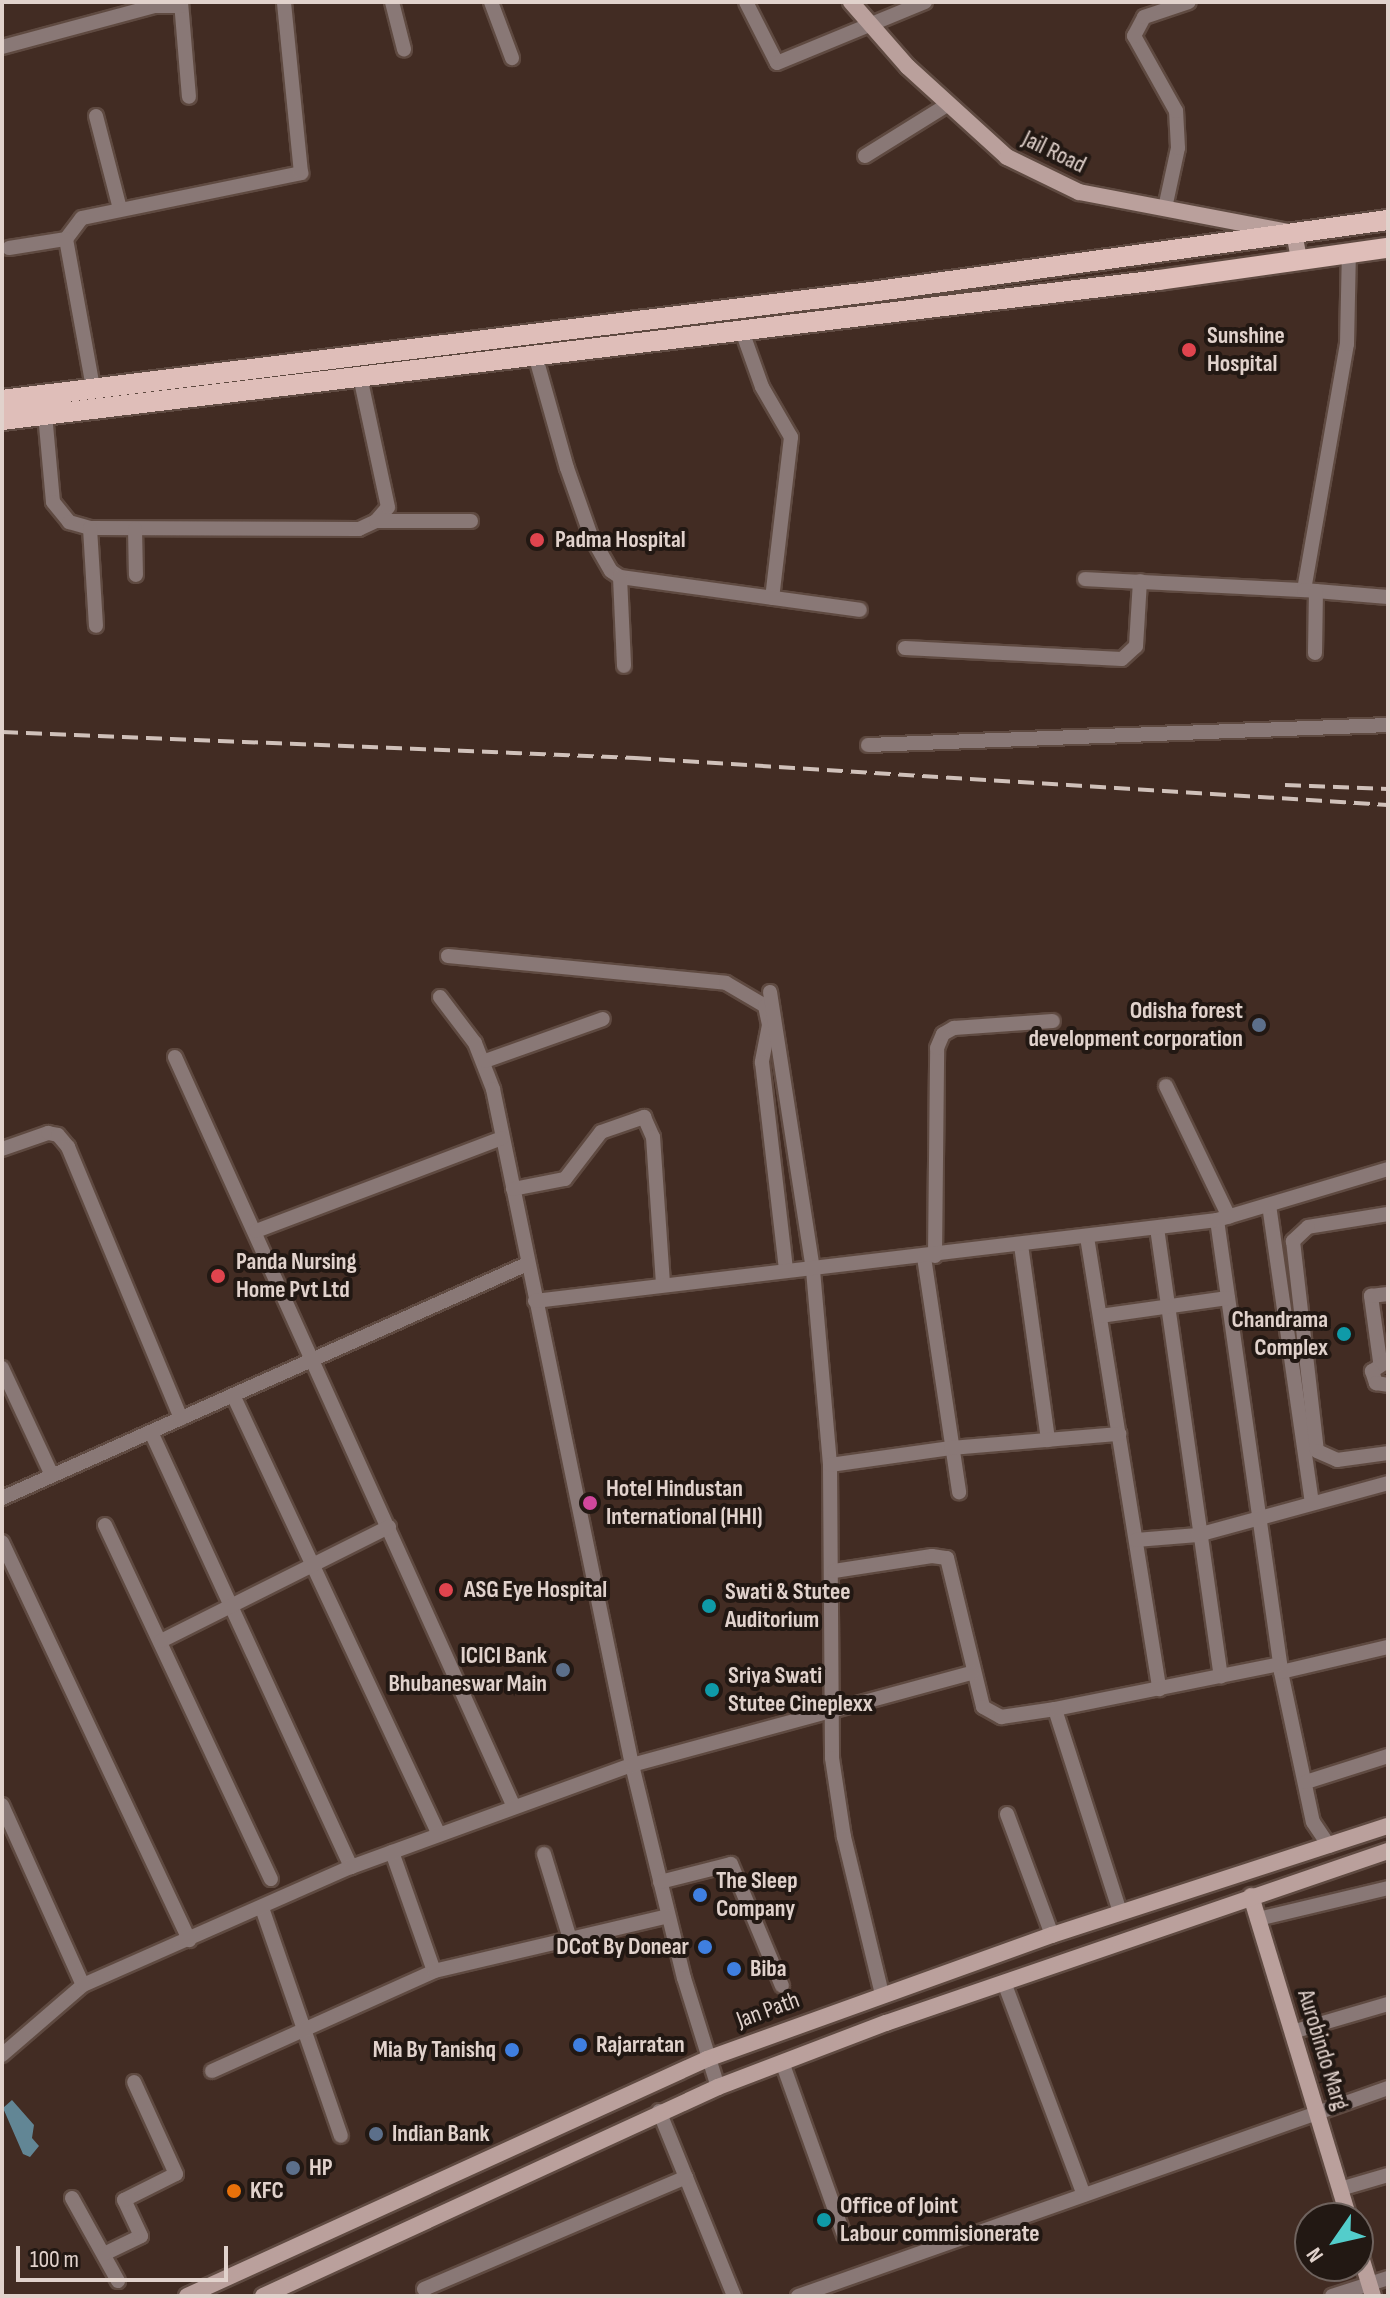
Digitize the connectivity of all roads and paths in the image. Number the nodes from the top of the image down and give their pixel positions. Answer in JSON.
{"nodes":[{"id":1,"x":284,"y":2,"type":"edge"},
{"id":2,"x":392,"y":2,"type":"edge"},
{"id":3,"x":491,"y":2,"type":"edge"},
{"id":4,"x":746,"y":2,"type":"edge"},
{"id":5,"x":851,"y":2,"type":"edge"},
{"id":6,"x":925,"y":2,"type":"edge"},
{"id":7,"x":1189,"y":2,"type":"edge"},
{"id":8,"x":181,"y":4,"type":"edge"},
{"id":9,"x":869,"y":26,"type":"junction"},
{"id":10,"x":2,"y":47,"type":"edge"},
{"id":11,"x":404,"y":49,"type":"dead end"},
{"id":12,"x":512,"y":58,"type":"dead end"},
{"id":13,"x":189,"y":97,"type":"dead end"},
{"id":14,"x":947,"y":105,"type":"junction"},
{"id":15,"x":96,"y":116,"type":"dead end"},
{"id":16,"x":865,"y":156,"type":"dead end"},
{"id":17,"x":1165,"y":208,"type":"junction"},
{"id":18,"x":120,"y":209,"type":"junction"},
{"id":19,"x":1388,"y":220,"type":"edge"},
{"id":20,"x":1294,"y":233,"type":"junction"},
{"id":21,"x":66,"y":239,"type":"junction"},
{"id":22,"x":9,"y":248,"type":"dead end"},
{"id":23,"x":1388,"y":248,"type":"edge"},
{"id":24,"x":1349,"y":252,"type":"junction"},
{"id":25,"x":1299,"y":258,"type":"junction"},
{"id":26,"x":742,"y":331,"type":"junction"},
{"id":27,"x":536,"y":358,"type":"junction"},
{"id":28,"x":360,"y":376,"type":"junction"},
{"id":29,"x":93,"y":388,"type":"junction"},
{"id":30,"x":2,"y":400,"type":"edge"},
{"id":31,"x":45,"y":414,"type":"junction"},
{"id":32,"x":2,"y":420,"type":"edge"},
{"id":33,"x":376,"y":521,"type":"junction"},
{"id":34,"x":471,"y":521,"type":"dead end"},
{"id":35,"x":90,"y":528,"type":"junction"},
{"id":36,"x":135,"y":529,"type":"junction"},
{"id":37,"x":136,"y":575,"type":"dead end"},
{"id":38,"x":620,"y":577,"type":"junction"},
{"id":39,"x":1085,"y":579,"type":"dead end"},
{"id":40,"x":1140,"y":581,"type":"junction"},
{"id":41,"x":1310,"y":591,"type":"junction"},
{"id":42,"x":1388,"y":597,"type":"edge"},
{"id":43,"x":772,"y":598,"type":"junction"},
{"id":44,"x":860,"y":610,"type":"dead end"},
{"id":45,"x":96,"y":626,"type":"dead end"},
{"id":46,"x":905,"y":648,"type":"dead end"},
{"id":47,"x":1315,"y":653,"type":"dead end"},
{"id":48,"x":624,"y":666,"type":"dead end"},
{"id":49,"x":1388,"y":725,"type":"edge"},
{"id":50,"x":868,"y":745,"type":"dead end"},
{"id":51,"x":448,"y":956,"type":"dead end"},
{"id":52,"x":770,"y":992,"type":"dead end"},
{"id":53,"x":440,"y":997,"type":"dead end"},
{"id":54,"x":603,"y":1019,"type":"dead end"},
{"id":55,"x":1053,"y":1021,"type":"dead end"},
{"id":56,"x":175,"y":1057,"type":"dead end"},
{"id":57,"x":485,"y":1061,"type":"junction"},
{"id":58,"x":1166,"y":1086,"type":"dead end"},
{"id":59,"x":502,"y":1138,"type":"junction"},
{"id":60,"x":2,"y":1149,"type":"edge"},
{"id":61,"x":1388,"y":1169,"type":"edge"},
{"id":62,"x":513,"y":1189,"type":"junction"},
{"id":63,"x":1269,"y":1205,"type":"junction"},
{"id":64,"x":1388,"y":1214,"type":"edge"},
{"id":65,"x":1223,"y":1218,"type":"junction"},
{"id":66,"x":1157,"y":1228,"type":"junction"},
{"id":67,"x":256,"y":1231,"type":"junction"},
{"id":68,"x":1087,"y":1237,"type":"junction"},
{"id":69,"x":1021,"y":1245,"type":"junction"},
{"id":70,"x":929,"y":1256,"type":"junction"},
{"id":71,"x":527,"y":1264,"type":"junction"},
{"id":72,"x":786,"y":1270,"type":"junction"},
{"id":73,"x":813,"y":1270,"type":"junction"},
{"id":74,"x":663,"y":1284,"type":"junction"},
{"id":75,"x":1388,"y":1294,"type":"edge"},
{"id":76,"x":1228,"y":1298,"type":"junction"},
{"id":77,"x":535,"y":1301,"type":"junction"},
{"id":78,"x":1170,"y":1307,"type":"junction"},
{"id":79,"x":1100,"y":1316,"type":"junction"},
{"id":80,"x":315,"y":1358,"type":"junction"},
{"id":81,"x":1384,"y":1361,"type":"edge"},
{"id":82,"x":2,"y":1368,"type":"edge"},
{"id":83,"x":1388,"y":1385,"type":"edge"},
{"id":84,"x":233,"y":1395,"type":"junction"},
{"id":85,"x":181,"y":1418,"type":"junction"},
{"id":86,"x":151,"y":1432,"type":"junction"},
{"id":87,"x":1119,"y":1434,"type":"junction"},
{"id":88,"x":1048,"y":1440,"type":"junction"},
{"id":89,"x":951,"y":1448,"type":"junction"},
{"id":90,"x":1388,"y":1453,"type":"edge"},
{"id":91,"x":830,"y":1465,"type":"junction"},
{"id":92,"x":52,"y":1475,"type":"junction"},
{"id":93,"x":1388,"y":1483,"type":"edge"},
{"id":94,"x":959,"y":1492,"type":"dead end"},
{"id":95,"x":2,"y":1498,"type":"edge"},
{"id":96,"x":1312,"y":1503,"type":"junction"},
{"id":97,"x":1259,"y":1517,"type":"junction"},
{"id":98,"x":105,"y":1525,"type":"dead end"},
{"id":99,"x":389,"y":1527,"type":"junction"},
{"id":100,"x":1198,"y":1535,"type":"junction"},
{"id":101,"x":1136,"y":1540,"type":"junction"},
{"id":102,"x":2,"y":1542,"type":"edge"},
{"id":103,"x":314,"y":1567,"type":"junction"},
{"id":104,"x":834,"y":1571,"type":"junction"},
{"id":105,"x":230,"y":1607,"type":"junction"},
{"id":106,"x":161,"y":1641,"type":"junction"},
{"id":107,"x":1388,"y":1647,"type":"edge"},
{"id":108,"x":1280,"y":1668,"type":"junction"},
{"id":109,"x":971,"y":1673,"type":"junction"},
{"id":110,"x":1221,"y":1676,"type":"junction"},
{"id":111,"x":1159,"y":1689,"type":"junction"},
{"id":112,"x":834,"y":1708,"type":"junction"},
{"id":113,"x":1055,"y":1709,"type":"junction"},
{"id":114,"x":1388,"y":1756,"type":"edge"},
{"id":115,"x":632,"y":1765,"type":"junction"},
{"id":116,"x":1306,"y":1782,"type":"junction"},
{"id":117,"x":2,"y":1805,"type":"edge"},
{"id":118,"x":513,"y":1805,"type":"junction"},
{"id":119,"x":1007,"y":1814,"type":"dead end"},
{"id":120,"x":1388,"y":1826,"type":"edge"},
{"id":121,"x":8,"y":1834,"type":"edge"},
{"id":122,"x":439,"y":1834,"type":"junction"},
{"id":123,"x":1329,"y":1846,"type":"junction"},
{"id":124,"x":1388,"y":1851,"type":"edge"},
{"id":125,"x":392,"y":1852,"type":"junction"},
{"id":126,"x":544,"y":1854,"type":"dead end"},
{"id":127,"x":351,"y":1867,"type":"junction"},
{"id":128,"x":271,"y":1879,"type":"dead end"},
{"id":129,"x":660,"y":1882,"type":"junction"},
{"id":130,"x":1388,"y":1888,"type":"edge"},
{"id":131,"x":1251,"y":1896,"type":"junction"},
{"id":132,"x":262,"y":1908,"type":"junction"},
{"id":133,"x":1120,"y":1912,"type":"junction"},
{"id":134,"x":668,"y":1916,"type":"junction"},
{"id":135,"x":1258,"y":1919,"type":"junction"},
{"id":136,"x":1052,"y":1935,"type":"junction"},
{"id":137,"x":570,"y":1939,"type":"junction"},
{"id":138,"x":189,"y":1940,"type":"junction"},
{"id":139,"x":434,"y":1971,"type":"junction"},
{"id":140,"x":83,"y":1985,"type":"junction"},
{"id":141,"x":1005,"y":1985,"type":"junction"},
{"id":142,"x":782,"y":1986,"type":"dead end"},
{"id":143,"x":882,"y":1994,"type":"junction"},
{"id":144,"x":1388,"y":2004,"type":"edge"},
{"id":145,"x":306,"y":2028,"type":"junction"},
{"id":146,"x":1292,"y":2032,"type":"junction"},
{"id":147,"x":2,"y":2055,"type":"edge"},
{"id":148,"x":707,"y":2059,"type":"junction"},
{"id":149,"x":782,"y":2062,"type":"junction"},
{"id":150,"x":212,"y":2071,"type":"dead end"},
{"id":151,"x":134,"y":2082,"type":"dead end"},
{"id":152,"x":718,"y":2087,"type":"junction"},
{"id":153,"x":1388,"y":2088,"type":"edge"},
{"id":154,"x":659,"y":2111,"type":"junction"},
{"id":155,"x":1317,"y":2112,"type":"junction"},
{"id":156,"x":341,"y":2136,"type":"dead end"},
{"id":157,"x":1388,"y":2175,"type":"edge"},
{"id":158,"x":686,"y":2177,"type":"junction"},
{"id":159,"x":1340,"y":2189,"type":"junction"},
{"id":160,"x":1084,"y":2195,"type":"junction"},
{"id":161,"x":72,"y":2198,"type":"dead end"},
{"id":162,"x":1344,"y":2202,"type":"edge"},
{"id":163,"x":844,"y":2235,"type":"dead end"},
{"id":164,"x":104,"y":2254,"type":"junction"},
{"id":165,"x":1388,"y":2278,"type":"edge"},
{"id":166,"x":118,"y":2281,"type":"dead end"},
{"id":167,"x":424,"y":2289,"type":"dead end"},
{"id":168,"x":1371,"y":2290,"type":"edge"},
{"id":169,"x":187,"y":2296,"type":"edge"},
{"id":170,"x":263,"y":2296,"type":"edge"},
{"id":171,"x":734,"y":2296,"type":"edge"},
{"id":172,"x":798,"y":2296,"type":"edge"},
{"id":173,"x":1332,"y":2296,"type":"edge"}],
"edges":[{"from":1,"to":18,"type":"street"},
{"from":2,"to":11,"type":"street"},
{"from":3,"to":12,"type":"street"},
{"from":4,"to":9,"type":"street"},
{"from":5,"to":9,"type":"main road","name":"Jail Road"},
{"from":6,"to":9,"type":"street"},
{"from":7,"to":17,"type":"street"},
{"from":8,"to":10,"type":"street"},
{"from":8,"to":13,"type":"street"},
{"from":9,"to":14,"type":"main road","name":"Jail Road"},
{"from":14,"to":16,"type":"street"},
{"from":14,"to":17,"type":"main road","name":"Jail Road"},
{"from":15,"to":18,"type":"street"},
{"from":17,"to":20,"type":"main road","name":"Jail Road"},
{"from":18,"to":21,"type":"street"},
{"from":19,"to":20,"type":"main road"},
{"from":20,"to":25,"type":"main road"},
{"from":20,"to":29,"type":"main road"},
{"from":21,"to":22,"type":"street"},
{"from":21,"to":29,"type":"street"},
{"from":23,"to":24,"type":"main road"},
{"from":24,"to":25,"type":"main road"},
{"from":24,"to":41,"type":"street"},
{"from":25,"to":26,"type":"main road"},
{"from":26,"to":27,"type":"main road"},
{"from":26,"to":43,"type":"street"},
{"from":27,"to":28,"type":"main road"},
{"from":27,"to":38,"type":"street"},
{"from":28,"to":31,"type":"main road"},
{"from":28,"to":33,"type":"street"},
{"from":29,"to":30,"type":"main road"},
{"from":31,"to":32,"type":"main road"},
{"from":31,"to":35,"type":"street"},
{"from":33,"to":34,"type":"street"},
{"from":33,"to":36,"type":"street"},
{"from":35,"to":36,"type":"street"},
{"from":35,"to":45,"type":"street"},
{"from":36,"to":37,"type":"street"},
{"from":38,"to":43,"type":"street"},
{"from":38,"to":48,"type":"street"},
{"from":39,"to":40,"type":"street"},
{"from":40,"to":41,"type":"street"},
{"from":40,"to":46,"type":"street"},
{"from":41,"to":42,"type":"street"},
{"from":41,"to":47,"type":"street"},
{"from":43,"to":44,"type":"street"},
{"from":49,"to":50,"type":"street"},
{"from":51,"to":72,"type":"street"},
{"from":52,"to":73,"type":"street"},
{"from":53,"to":57,"type":"street"},
{"from":54,"to":57,"type":"street"},
{"from":55,"to":70,"type":"street"},
{"from":56,"to":67,"type":"street"},
{"from":57,"to":59,"type":"street"},
{"from":58,"to":65,"type":"street"},
{"from":59,"to":62,"type":"street"},
{"from":59,"to":67,"type":"street"},
{"from":60,"to":85,"type":"street"},
{"from":61,"to":63,"type":"street"},
{"from":62,"to":71,"type":"street"},
{"from":62,"to":74,"type":"street"},
{"from":63,"to":65,"type":"street"},
{"from":63,"to":96,"type":"street"},
{"from":64,"to":90,"type":"street"},
{"from":65,"to":66,"type":"street"},
{"from":65,"to":76,"type":"street"},
{"from":66,"to":68,"type":"street"},
{"from":66,"to":78,"type":"street"},
{"from":67,"to":80,"type":"street"},
{"from":68,"to":69,"type":"street"},
{"from":68,"to":79,"type":"street"},
{"from":69,"to":70,"type":"street"},
{"from":69,"to":88,"type":"street"},
{"from":70,"to":73,"type":"street"},
{"from":70,"to":89,"type":"street"},
{"from":71,"to":77,"type":"street"},
{"from":71,"to":80,"type":"street"},
{"from":72,"to":73,"type":"street"},
{"from":72,"to":74,"type":"street"},
{"from":73,"to":91,"type":"street"},
{"from":74,"to":77,"type":"street"},
{"from":75,"to":81,"type":"street"},
{"from":76,"to":78,"type":"street"},
{"from":76,"to":97,"type":"street"},
{"from":77,"to":115,"type":"street"},
{"from":78,"to":79,"type":"street"},
{"from":78,"to":100,"type":"street"},
{"from":79,"to":87,"type":"street"},
{"from":80,"to":84,"type":"street"},
{"from":80,"to":99,"type":"street"},
{"from":81,"to":83,"type":"street"},
{"from":82,"to":92,"type":"street"},
{"from":84,"to":85,"type":"street"},
{"from":84,"to":103,"type":"street"},
{"from":85,"to":86,"type":"street"},
{"from":86,"to":92,"type":"street"},
{"from":86,"to":105,"type":"street"},
{"from":87,"to":88,"type":"street"},
{"from":87,"to":101,"type":"street"},
{"from":88,"to":89,"type":"street"},
{"from":89,"to":91,"type":"street"},
{"from":89,"to":94,"type":"street"},
{"from":91,"to":104,"type":"street"},
{"from":92,"to":95,"type":"street"},
{"from":93,"to":96,"type":"street"},
{"from":96,"to":97,"type":"street"},
{"from":97,"to":100,"type":"street"},
{"from":97,"to":108,"type":"street"},
{"from":98,"to":106,"type":"street"},
{"from":99,"to":103,"type":"street"},
{"from":99,"to":118,"type":"street"},
{"from":100,"to":101,"type":"street"},
{"from":100,"to":110,"type":"street"},
{"from":101,"to":111,"type":"street"},
{"from":102,"to":138,"type":"street"},
{"from":103,"to":105,"type":"street"},
{"from":103,"to":122,"type":"street"},
{"from":104,"to":109,"type":"street"},
{"from":104,"to":112,"type":"street"},
{"from":105,"to":106,"type":"street"},
{"from":105,"to":127,"type":"street"},
{"from":106,"to":128,"type":"street"},
{"from":107,"to":108,"type":"street"},
{"from":108,"to":110,"type":"street"},
{"from":108,"to":116,"type":"street"},
{"from":109,"to":112,"type":"street"},
{"from":109,"to":113,"type":"street"},
{"from":110,"to":111,"type":"street"},
{"from":111,"to":113,"type":"street"},
{"from":112,"to":115,"type":"street"},
{"from":112,"to":143,"type":"street"},
{"from":113,"to":133,"type":"street"},
{"from":114,"to":116,"type":"street"},
{"from":115,"to":118,"type":"street"},
{"from":115,"to":129,"type":"street"},
{"from":116,"to":123,"type":"street"},
{"from":117,"to":121,"type":"street"},
{"from":118,"to":122,"type":"street"},
{"from":119,"to":136,"type":"street"},
{"from":120,"to":123,"type":"main road","name":"Jan Path"},
{"from":121,"to":140,"type":"street"},
{"from":122,"to":125,"type":"street"},
{"from":123,"to":133,"type":"main road","name":"Jan Path"},
{"from":124,"to":131,"type":"main road"},
{"from":125,"to":127,"type":"street"},
{"from":125,"to":139,"type":"street"},
{"from":126,"to":137,"type":"street"},
{"from":127,"to":132,"type":"street"},
{"from":129,"to":134,"type":"street"},
{"from":129,"to":142,"type":"street"},
{"from":130,"to":135,"type":"street"},
{"from":131,"to":135,"type":"main road","name":"Aurobindo Marg"},
{"from":131,"to":141,"type":"main road"},
{"from":132,"to":138,"type":"street"},
{"from":132,"to":145,"type":"street"},
{"from":133,"to":136,"type":"main road","name":"Jan Path"},
{"from":134,"to":137,"type":"street"},
{"from":134,"to":148,"type":"street"},
{"from":135,"to":146,"type":"main road","name":"Aurobindo Marg"},
{"from":136,"to":143,"type":"main road","name":"Jan Path"},
{"from":137,"to":139,"type":"street"},
{"from":138,"to":140,"type":"street"},
{"from":139,"to":145,"type":"street"},
{"from":140,"to":147,"type":"street"},
{"from":141,"to":149,"type":"main road"},
{"from":141,"to":160,"type":"street"},
{"from":143,"to":148,"type":"main road","name":"Jan Path"},
{"from":144,"to":146,"type":"street"},
{"from":145,"to":150,"type":"street"},
{"from":145,"to":156,"type":"street"},
{"from":146,"to":155,"type":"main road","name":"Aurobindo Marg"},
{"from":148,"to":152,"type":"street"},
{"from":148,"to":169,"type":"main road","name":"Jan Path"},
{"from":149,"to":152,"type":"main road"},
{"from":149,"to":163,"type":"street"},
{"from":151,"to":164,"type":"street"},
{"from":152,"to":154,"type":"main road"},
{"from":153,"to":155,"type":"street"},
{"from":154,"to":158,"type":"street"},
{"from":154,"to":170,"type":"main road"},
{"from":155,"to":159,"type":"main road","name":"Aurobindo Marg"},
{"from":155,"to":160,"type":"street"},
{"from":157,"to":159,"type":"street"},
{"from":158,"to":167,"type":"street"},
{"from":158,"to":171,"type":"street"},
{"from":159,"to":162,"type":"main road","name":"Aurobindo Marg"},
{"from":160,"to":172,"type":"street"},
{"from":161,"to":164,"type":"street"},
{"from":164,"to":166,"type":"street"},
{"from":165,"to":168,"type":"street"},
{"from":168,"to":173,"type":"street"}]}
